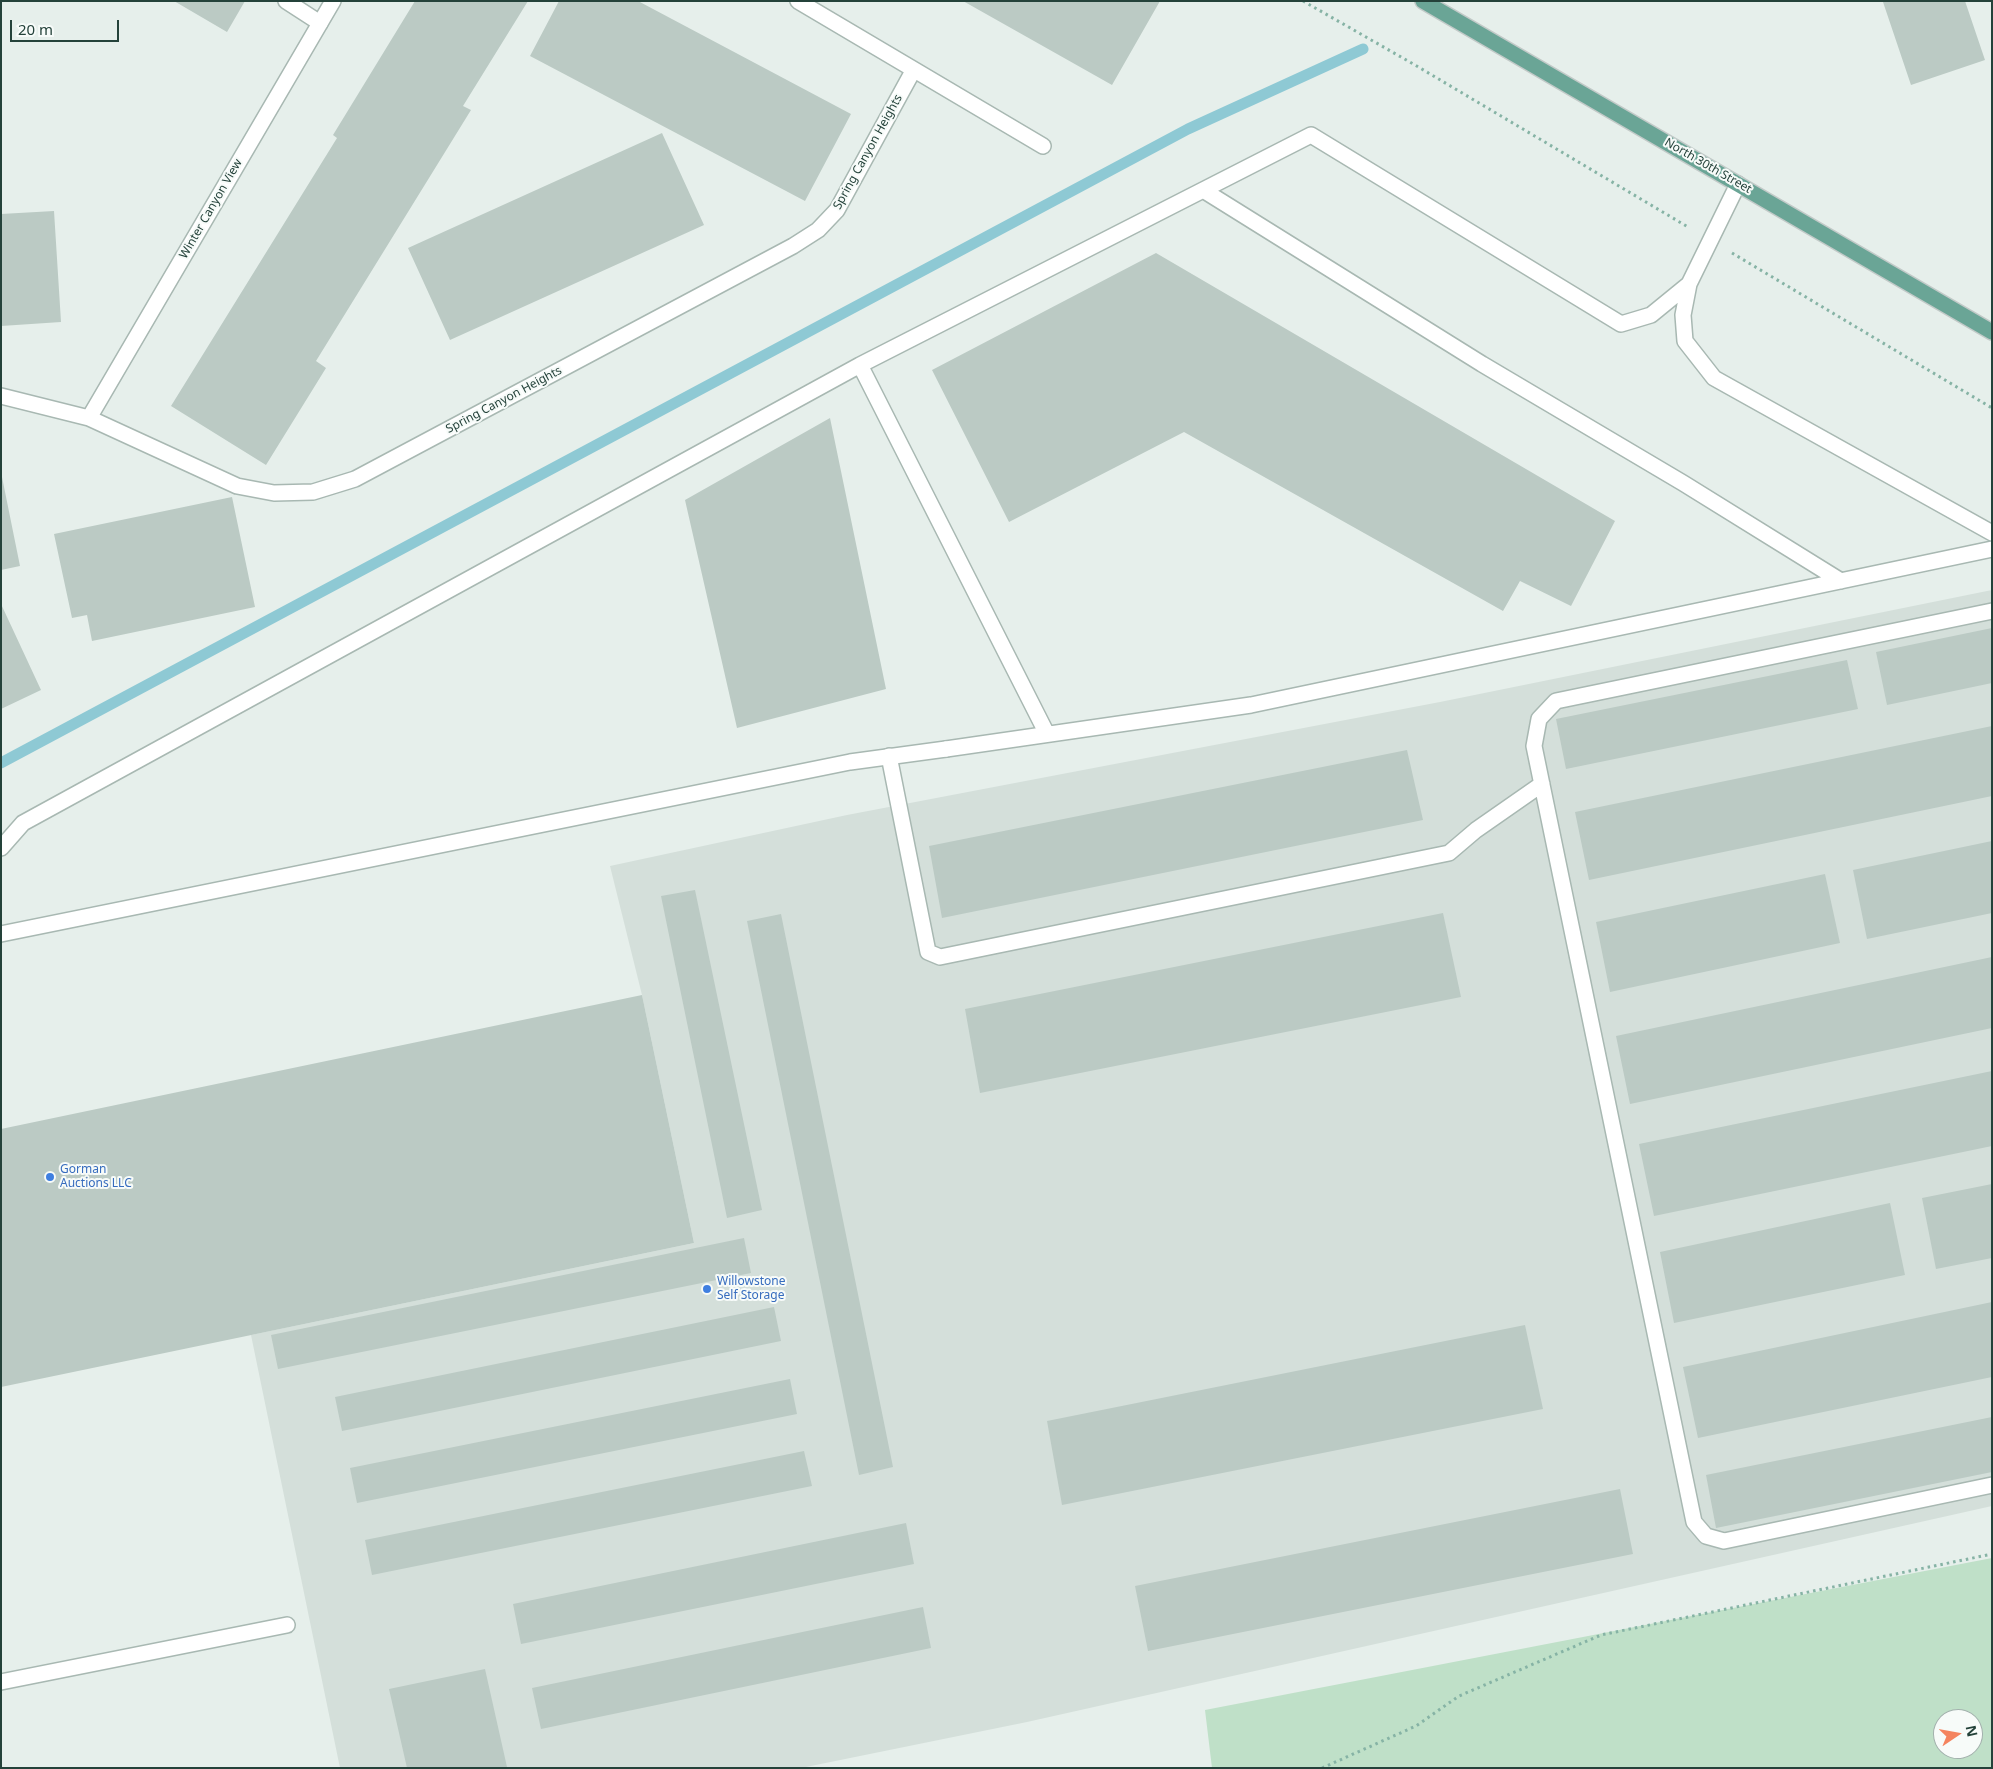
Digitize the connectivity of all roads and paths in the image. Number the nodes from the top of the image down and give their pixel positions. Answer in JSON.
{"nodes":[{"id":1,"x":286,"y":1,"type":"edge"},
{"id":2,"x":333,"y":1,"type":"edge"},
{"id":3,"x":798,"y":1,"type":"edge"},
{"id":4,"x":1303,"y":1,"type":"edge"},
{"id":5,"x":1423,"y":1,"type":"edge"},
{"id":6,"x":320,"y":23,"type":"junction"},
{"id":7,"x":1415,"y":65,"type":"dead end"},
{"id":8,"x":913,"y":71,"type":"junction"},
{"id":9,"x":1044,"y":146,"type":"dead end"},
{"id":10,"x":1738,"y":184,"type":"junction"},
{"id":11,"x":1204,"y":190,"type":"junction"},
{"id":12,"x":1689,"y":284,"type":"junction"},
{"id":13,"x":1992,"y":332,"type":"edge"},
{"id":14,"x":860,"y":365,"type":"junction"},
{"id":15,"x":1,"y":396,"type":"edge"},
{"id":16,"x":89,"y":418,"type":"junction"},
{"id":17,"x":1992,"y":533,"type":"edge"},
{"id":18,"x":1992,"y":548,"type":"edge"},
{"id":19,"x":1841,"y":581,"type":"junction"},
{"id":20,"x":1992,"y":610,"type":"edge"},
{"id":21,"x":1048,"y":734,"type":"junction"},
{"id":22,"x":889,"y":756,"type":"junction"},
{"id":23,"x":1542,"y":784,"type":"junction"},
{"id":24,"x":1,"y":848,"type":"edge"},
{"id":25,"x":1,"y":934,"type":"edge"},
{"id":26,"x":1992,"y":1485,"type":"edge"},
{"id":27,"x":1992,"y":1554,"type":"edge"},
{"id":28,"x":287,"y":1625,"type":"dead end"},
{"id":29,"x":1,"y":1682,"type":"edge"},
{"id":30,"x":1322,"y":1768,"type":"edge"}],
"edges":[{"from":1,"to":6,"type":"street"},
{"from":2,"to":6,"type":"street","name":"Winter Canyon View"},
{"from":3,"to":8,"type":"street"},
{"from":4,"to":7,"type":"path"},
{"from":5,"to":10,"type":"main road","name":"North 30th Street"},
{"from":6,"to":16,"type":"street","name":"Winter Canyon View"},
{"from":8,"to":9,"type":"street"},
{"from":8,"to":16,"type":"street","name":"Spring Canyon Heights"},
{"from":10,"to":12,"type":"street"},
{"from":10,"to":13,"type":"main road","name":"North 30th Street"},
{"from":11,"to":12,"type":"street"},
{"from":11,"to":14,"type":"street"},
{"from":11,"to":19,"type":"street"},
{"from":12,"to":17,"type":"street"},
{"from":14,"to":21,"type":"street"},
{"from":14,"to":24,"type":"street"},
{"from":15,"to":16,"type":"street","name":"Spring Canyon Heights"},
{"from":18,"to":19,"type":"street"},
{"from":19,"to":21,"type":"street"},
{"from":20,"to":23,"type":"street"},
{"from":21,"to":22,"type":"street"},
{"from":22,"to":23,"type":"street"},
{"from":22,"to":25,"type":"street"},
{"from":23,"to":26,"type":"street"},
{"from":27,"to":30,"type":"path"},
{"from":28,"to":29,"type":"street"}]}
